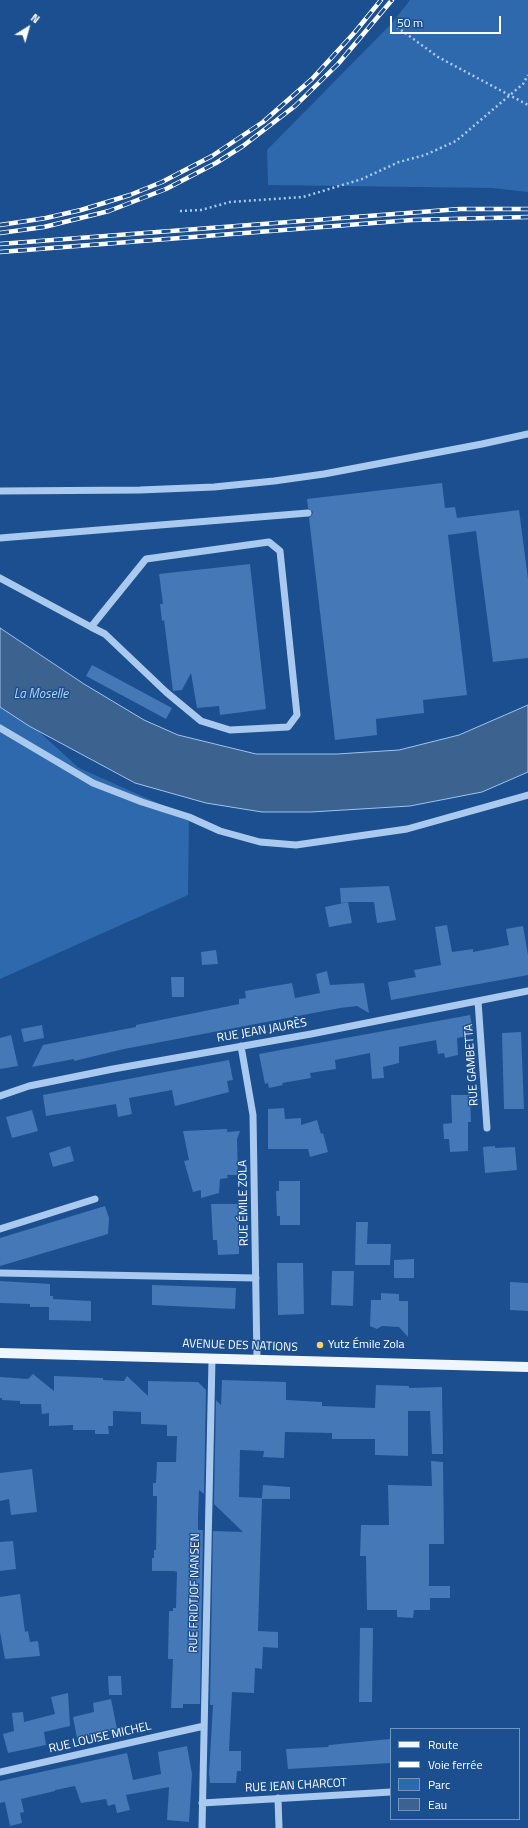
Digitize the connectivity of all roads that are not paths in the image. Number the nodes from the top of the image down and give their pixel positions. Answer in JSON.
{"nodes":[{"id":1,"x":528,"y":434,"type":"edge"},
{"id":2,"x":0,"y":491,"type":"edge"},
{"id":3,"x":308,"y":513,"type":"dead end"},
{"id":4,"x":0,"y":538,"type":"edge"},
{"id":5,"x":0,"y":578,"type":"edge"},
{"id":6,"x":91,"y":627,"type":"junction"},
{"id":7,"x":0,"y":728,"type":"edge"},
{"id":8,"x":528,"y":795,"type":"edge"},
{"id":9,"x":528,"y":991,"type":"edge"},
{"id":10,"x":478,"y":1001,"type":"junction"},
{"id":11,"x":241,"y":1046,"type":"junction"},
{"id":12,"x":0,"y":1096,"type":"edge"},
{"id":13,"x":487,"y":1128,"type":"dead end"},
{"id":14,"x":95,"y":1198,"type":"dead end"},
{"id":15,"x":0,"y":1229,"type":"edge"},
{"id":16,"x":0,"y":1273,"type":"edge"},
{"id":17,"x":256,"y":1278,"type":"junction"},
{"id":18,"x":0,"y":1353,"type":"edge"},
{"id":19,"x":212,"y":1358,"type":"junction"},
{"id":20,"x":257,"y":1360,"type":"junction"},
{"id":21,"x":528,"y":1367,"type":"edge"},
{"id":22,"x":204,"y":1726,"type":"junction"},
{"id":23,"x":0,"y":1772,"type":"edge"},
{"id":24,"x":390,"y":1792,"type":"edge"},
{"id":25,"x":278,"y":1798,"type":"junction"},
{"id":26,"x":202,"y":1803,"type":"junction"},
{"id":27,"x":202,"y":1828,"type":"edge"},
{"id":28,"x":279,"y":1828,"type":"edge"}],
"edges":[{"from":1,"to":2,"type":"street"},
{"from":3,"to":4,"type":"street"},
{"from":5,"to":6,"type":"street"},
{"from":6,"to":6,"type":"street"},
{"from":7,"to":8,"type":"street"},
{"from":9,"to":10,"type":"street","name":"RUE JEAN JAURÈS"},
{"from":10,"to":11,"type":"street","name":"RUE JEAN JAURÈS"},
{"from":10,"to":13,"type":"street","name":"RUE GAMBETTA"},
{"from":11,"to":12,"type":"street","name":"RUE JEAN JAURÈS"},
{"from":11,"to":17,"type":"street","name":"RUE ÉMILE ZOLA"},
{"from":14,"to":15,"type":"street"},
{"from":16,"to":17,"type":"street"},
{"from":17,"to":20,"type":"street","name":"RUE ÉMILE ZOLA"},
{"from":18,"to":19,"type":"main road","name":"AVENUE DES NATIONS"},
{"from":19,"to":20,"type":"main road","name":"AVENUE DES NATIONS"},
{"from":19,"to":22,"type":"street","name":"RUE FRIDTJOF NANSEN"},
{"from":20,"to":21,"type":"main road","name":"AVENUE DES NATIONS"},
{"from":22,"to":23,"type":"street","name":"RUE LOUISE MICHEL"},
{"from":22,"to":26,"type":"street","name":"RUE FRIDTJOF NANSEN"},
{"from":24,"to":25,"type":"street","name":"RUE JEAN CHARCOT"},
{"from":25,"to":26,"type":"street","name":"RUE JEAN CHARCOT"},
{"from":25,"to":28,"type":"street"},
{"from":26,"to":27,"type":"street","name":"RUE FRIDTJOF NANSEN"}]}
